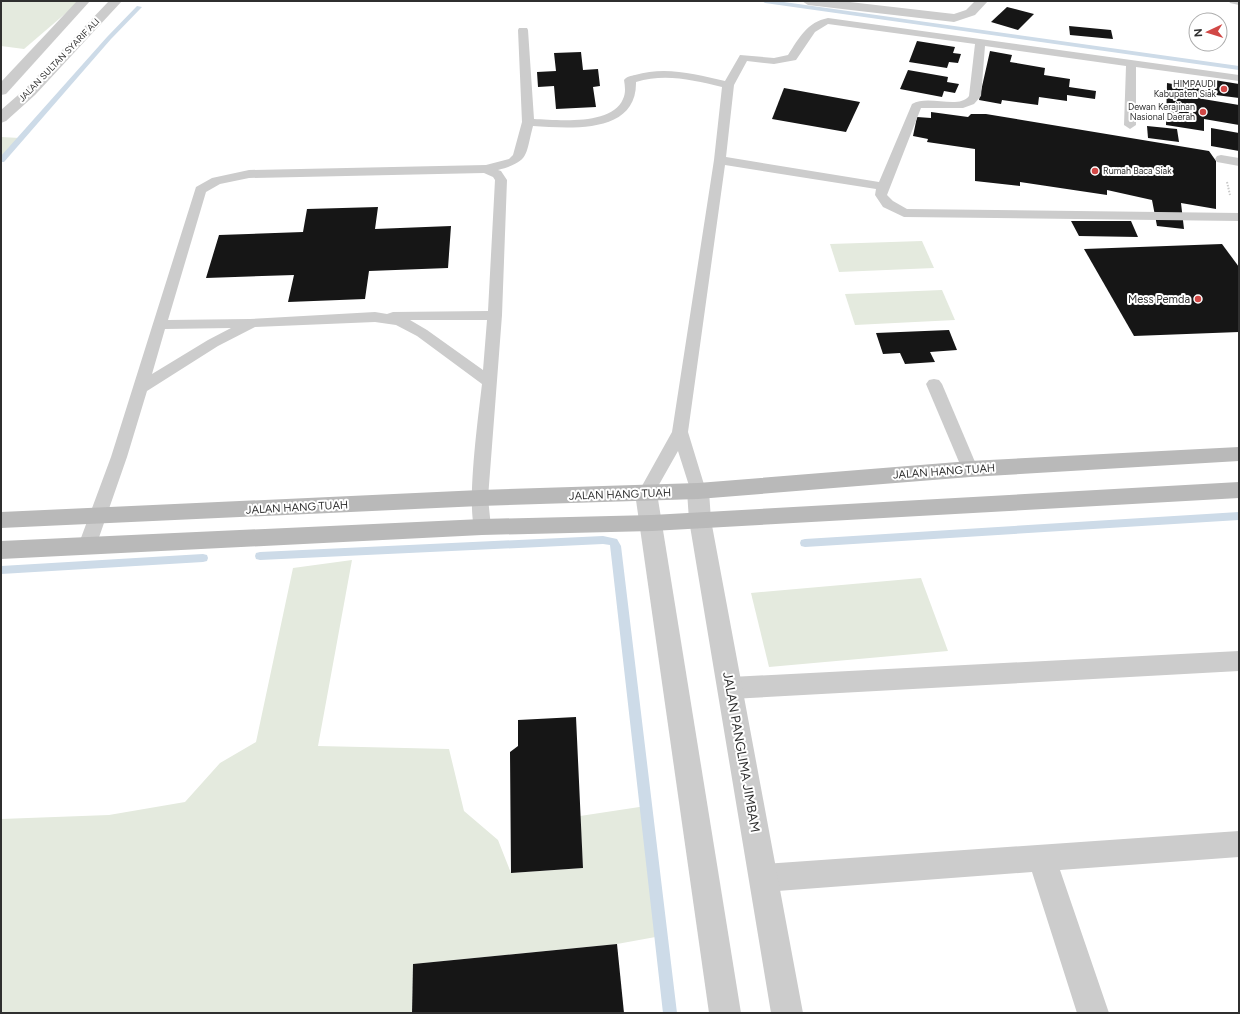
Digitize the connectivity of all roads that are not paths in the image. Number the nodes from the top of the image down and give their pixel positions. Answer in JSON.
{"nodes":[{"id":1,"x":84,"y":1,"type":"edge"},
{"id":2,"x":116,"y":1,"type":"edge"},
{"id":3,"x":808,"y":1,"type":"edge"},
{"id":4,"x":982,"y":1,"type":"edge"},
{"id":5,"x":1234,"y":1,"type":"edge"},
{"id":6,"x":1239,"y":1,"type":"edge"},
{"id":7,"x":523,"y":30,"type":"dead end"},
{"id":8,"x":980,"y":43,"type":"junction"},
{"id":9,"x":1130,"y":62,"type":"junction"},
{"id":10,"x":1239,"y":78,"type":"edge"},
{"id":11,"x":728,"y":85,"type":"junction"},
{"id":12,"x":1,"y":91,"type":"edge"},
{"id":13,"x":1,"y":118,"type":"edge"},
{"id":14,"x":528,"y":122,"type":"junction"},
{"id":15,"x":1130,"y":125,"type":"dead end"},
{"id":16,"x":1221,"y":158,"type":"road end"},
{"id":17,"x":720,"y":160,"type":"junction"},
{"id":18,"x":1239,"y":162,"type":"edge"},
{"id":19,"x":486,"y":169,"type":"junction"},
{"id":20,"x":882,"y":186,"type":"junction"},
{"id":21,"x":1237,"y":217,"type":"edge"},
{"id":22,"x":495,"y":315,"type":"junction"},
{"id":23,"x":375,"y":317,"type":"junction"},
{"id":24,"x":252,"y":323,"type":"junction"},
{"id":25,"x":158,"y":325,"type":"junction"},
{"id":26,"x":490,"y":382,"type":"junction"},
{"id":27,"x":934,"y":384,"type":"dead end"},
{"id":28,"x":140,"y":388,"type":"junction"},
{"id":29,"x":680,"y":432,"type":"junction"},
{"id":30,"x":1239,"y":454,"type":"edge"},
{"id":31,"x":970,"y":468,"type":"junction"},
{"id":32,"x":1239,"y":490,"type":"edge"},
{"id":33,"x":698,"y":491,"type":"junction"},
{"id":34,"x":646,"y":493,"type":"junction"},
{"id":35,"x":480,"y":498,"type":"junction"},
{"id":36,"x":98,"y":517,"type":"junction"},
{"id":37,"x":1,"y":520,"type":"edge"},
{"id":38,"x":700,"y":520,"type":"junction"},
{"id":39,"x":652,"y":523,"type":"junction"},
{"id":40,"x":482,"y":526,"type":"junction"},
{"id":41,"x":87,"y":546,"type":"junction"},
{"id":42,"x":1,"y":550,"type":"edge"},
{"id":43,"x":1239,"y":661,"type":"edge"},
{"id":44,"x":731,"y":688,"type":"junction"},
{"id":45,"x":1239,"y":844,"type":"edge"},
{"id":46,"x":1042,"y":858,"type":"junction"},
{"id":47,"x":764,"y":878,"type":"junction"},
{"id":48,"x":725,"y":1013,"type":"edge"},
{"id":49,"x":787,"y":1013,"type":"edge"},
{"id":50,"x":1093,"y":1013,"type":"edge"}],
"edges":[{"from":1,"to":12,"type":"street","name":"JALAN SULTAN SYARIF ALI"},
{"from":2,"to":13,"type":"street","name":"JALAN SULTAN SYARIF ALI"},
{"from":3,"to":4,"type":"street"},
{"from":5,"to":6,"type":"lane"},
{"from":7,"to":14,"type":"lane"},
{"from":8,"to":9,"type":"lane"},
{"from":8,"to":11,"type":"lane"},
{"from":8,"to":20,"type":"lane"},
{"from":9,"to":10,"type":"lane"},
{"from":9,"to":15,"type":"lane"},
{"from":11,"to":14,"type":"lane"},
{"from":11,"to":17,"type":"lane"},
{"from":14,"to":19,"type":"lane"},
{"from":16,"to":18,"type":"lane"},
{"from":17,"to":20,"type":"lane"},
{"from":17,"to":29,"type":"lane"},
{"from":19,"to":22,"type":"lane"},
{"from":19,"to":25,"type":"lane"},
{"from":20,"to":21,"type":"lane"},
{"from":22,"to":23,"type":"lane"},
{"from":22,"to":26,"type":"lane"},
{"from":23,"to":24,"type":"lane"},
{"from":23,"to":26,"type":"lane"},
{"from":24,"to":25,"type":"lane"},
{"from":24,"to":28,"type":"lane"},
{"from":25,"to":28,"type":"lane"},
{"from":26,"to":35,"type":"lane"},
{"from":27,"to":31,"type":"lane"},
{"from":28,"to":36,"type":"lane"},
{"from":29,"to":33,"type":"lane"},
{"from":29,"to":34,"type":"lane"},
{"from":30,"to":31,"type":"main road","name":"JALAN HANG TUAH"},
{"from":31,"to":33,"type":"main road","name":"JALAN HANG TUAH"},
{"from":32,"to":38,"type":"main road"},
{"from":33,"to":34,"type":"main road","name":"JALAN HANG TUAH"},
{"from":33,"to":38,"type":"street","name":"JALAN PANGLIMA JIMBAM"},
{"from":34,"to":35,"type":"main road","name":"JALAN HANG TUAH"},
{"from":34,"to":39,"type":"street"},
{"from":35,"to":36,"type":"main road","name":"JALAN HANG TUAH"},
{"from":35,"to":40,"type":"lane"},
{"from":36,"to":37,"type":"main road","name":"JALAN HANG TUAH"},
{"from":36,"to":41,"type":"lane"},
{"from":38,"to":39,"type":"main road"},
{"from":38,"to":44,"type":"street","name":"JALAN PANGLIMA JIMBAM"},
{"from":39,"to":40,"type":"main road"},
{"from":39,"to":48,"type":"street"},
{"from":40,"to":41,"type":"main road"},
{"from":41,"to":42,"type":"main road"},
{"from":43,"to":44,"type":"street"},
{"from":44,"to":47,"type":"street","name":"JALAN PANGLIMA JIMBAM"},
{"from":45,"to":46,"type":"street"},
{"from":46,"to":47,"type":"street"},
{"from":46,"to":50,"type":"street"},
{"from":47,"to":49,"type":"street","name":"JALAN PANGLIMA JIMBAM"}]}
